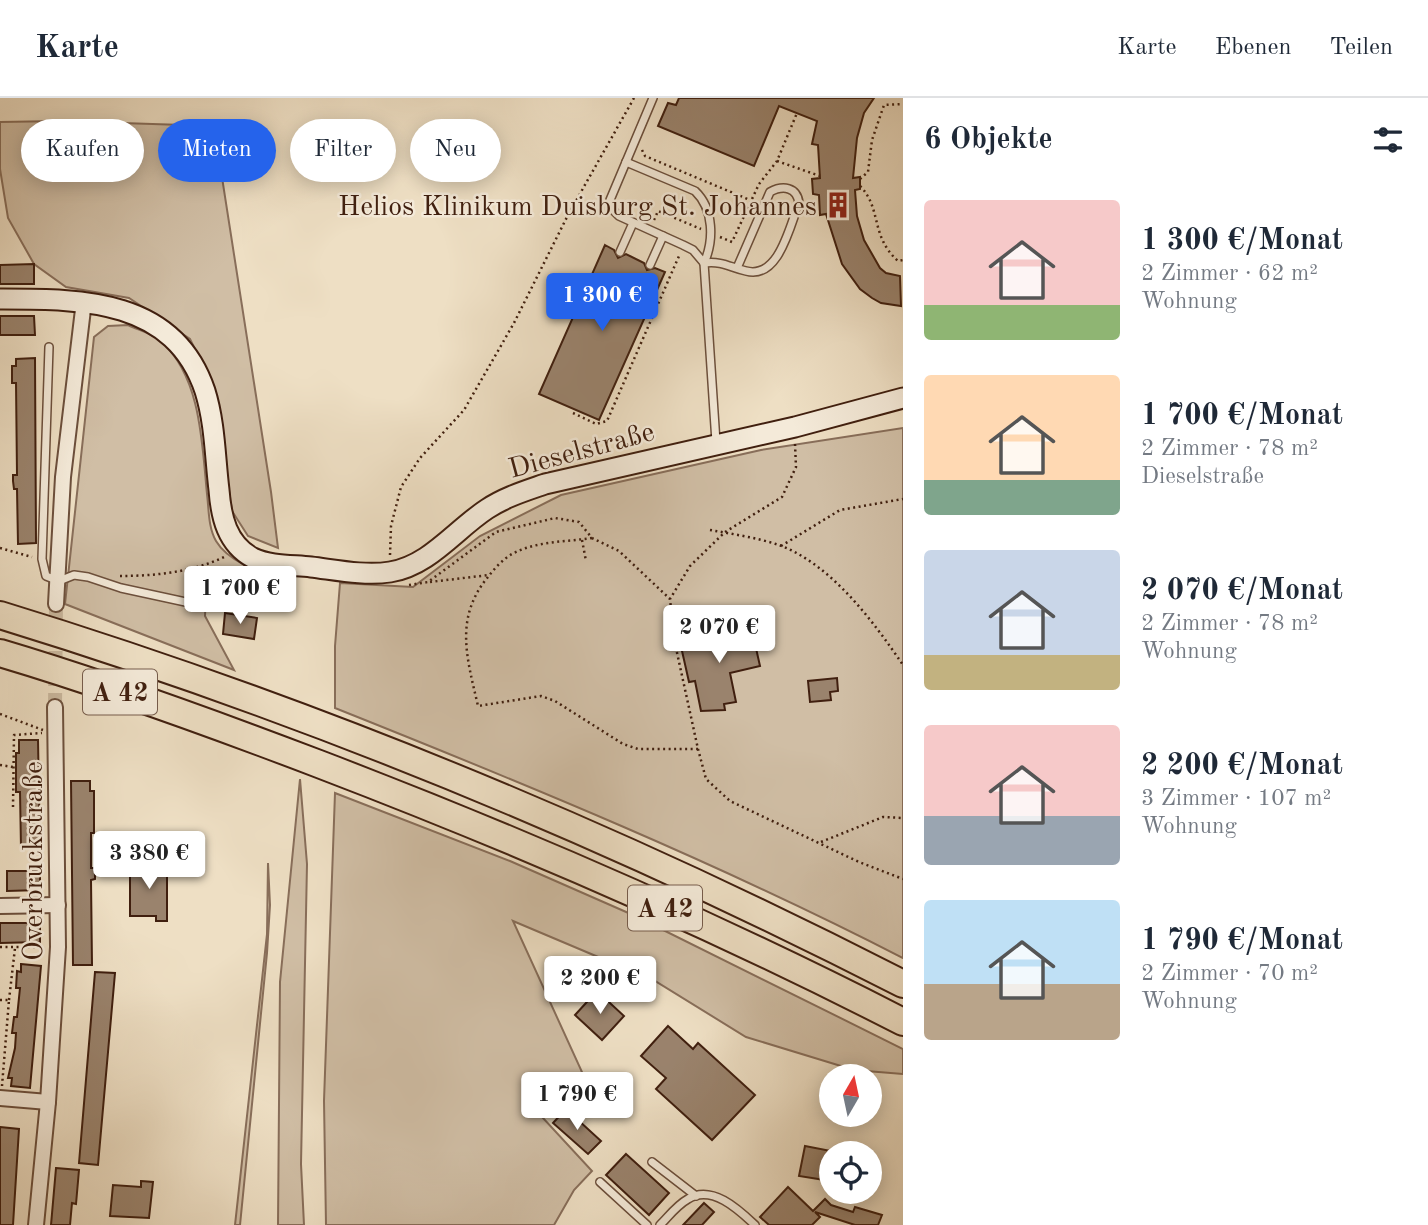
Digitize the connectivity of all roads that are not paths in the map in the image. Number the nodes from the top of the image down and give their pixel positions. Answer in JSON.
{"nodes":[{"id":1,"x":653,"y":98,"type":"edge"},
{"id":2,"x":626,"y":162,"type":"junction"},
{"id":3,"x":633,"y":223,"type":"junction"},
{"id":4,"x":663,"y":236,"type":"junction"},
{"id":5,"x":620,"y":252,"type":"dead end"},
{"id":6,"x":704,"y":263,"type":"junction"},
{"id":7,"x":650,"y":265,"type":"dead end"},
{"id":8,"x":737,"y":268,"type":"junction"},
{"id":9,"x":0,"y":299,"type":"edge"},
{"id":10,"x":84,"y":301,"type":"junction"},
{"id":11,"x":49,"y":347,"type":"dead end"},
{"id":12,"x":903,"y":398,"type":"edge"},
{"id":13,"x":716,"y":443,"type":"junction"},
{"id":14,"x":59,"y":581,"type":"junction"},
{"id":15,"x":56,"y":604,"type":"tunnel mouth"},
{"id":16,"x":204,"y":606,"type":"dead end"},
{"id":17,"x":0,"y":615,"type":"edge"},
{"id":18,"x":0,"y":653,"type":"edge"},
{"id":19,"x":55,"y":707,"type":"tunnel mouth"},
{"id":20,"x":58,"y":905,"type":"junction"},
{"id":21,"x":0,"y":906,"type":"edge"},
{"id":22,"x":903,"y":984,"type":"edge"},
{"id":23,"x":903,"y":1022,"type":"edge"},
{"id":24,"x":1,"y":1098,"type":"edge"},
{"id":25,"x":48,"y":1102,"type":"junction"},
{"id":26,"x":652,"y":1162,"type":"dead end"},
{"id":27,"x":600,"y":1182,"type":"dead end"},
{"id":28,"x":696,"y":1196,"type":"junction"},
{"id":29,"x":36,"y":1225,"type":"edge"},
{"id":30,"x":648,"y":1225,"type":"edge"},
{"id":31,"x":660,"y":1225,"type":"edge"},
{"id":32,"x":755,"y":1225,"type":"edge"}],
"edges":[{"from":1,"to":2,"type":"lane"},
{"from":2,"to":3,"type":"lane"},
{"from":2,"to":6,"type":"lane"},
{"from":3,"to":4,"type":"lane"},
{"from":3,"to":5,"type":"lane"},
{"from":4,"to":6,"type":"lane"},
{"from":4,"to":7,"type":"lane"},
{"from":6,"to":8,"type":"lane"},
{"from":6,"to":13,"type":"lane"},
{"from":8,"to":8,"type":"lane"},
{"from":9,"to":10,"type":"street"},
{"from":10,"to":13,"type":"street","name":"Dieselstraße"},
{"from":10,"to":14,"type":"street"},
{"from":11,"to":14,"type":"lane"},
{"from":12,"to":13,"type":"street","name":"Dieselstraße"},
{"from":14,"to":15,"type":"street"},
{"from":14,"to":16,"type":"lane"},
{"from":17,"to":22,"type":"highway","number":"A 42"},
{"from":18,"to":23,"type":"highway","number":"A 42"},
{"from":19,"to":20,"type":"street","name":"Overbruckstraße"},
{"from":20,"to":21,"type":"street"},
{"from":20,"to":25,"type":"street","name":"Overbruckstraße"},
{"from":24,"to":25,"type":"street"},
{"from":25,"to":29,"type":"street","name":"Overbruckstraße"},
{"from":26,"to":28,"type":"lane"},
{"from":27,"to":30,"type":"lane"},
{"from":28,"to":31,"type":"lane"},
{"from":28,"to":32,"type":"lane"}]}
